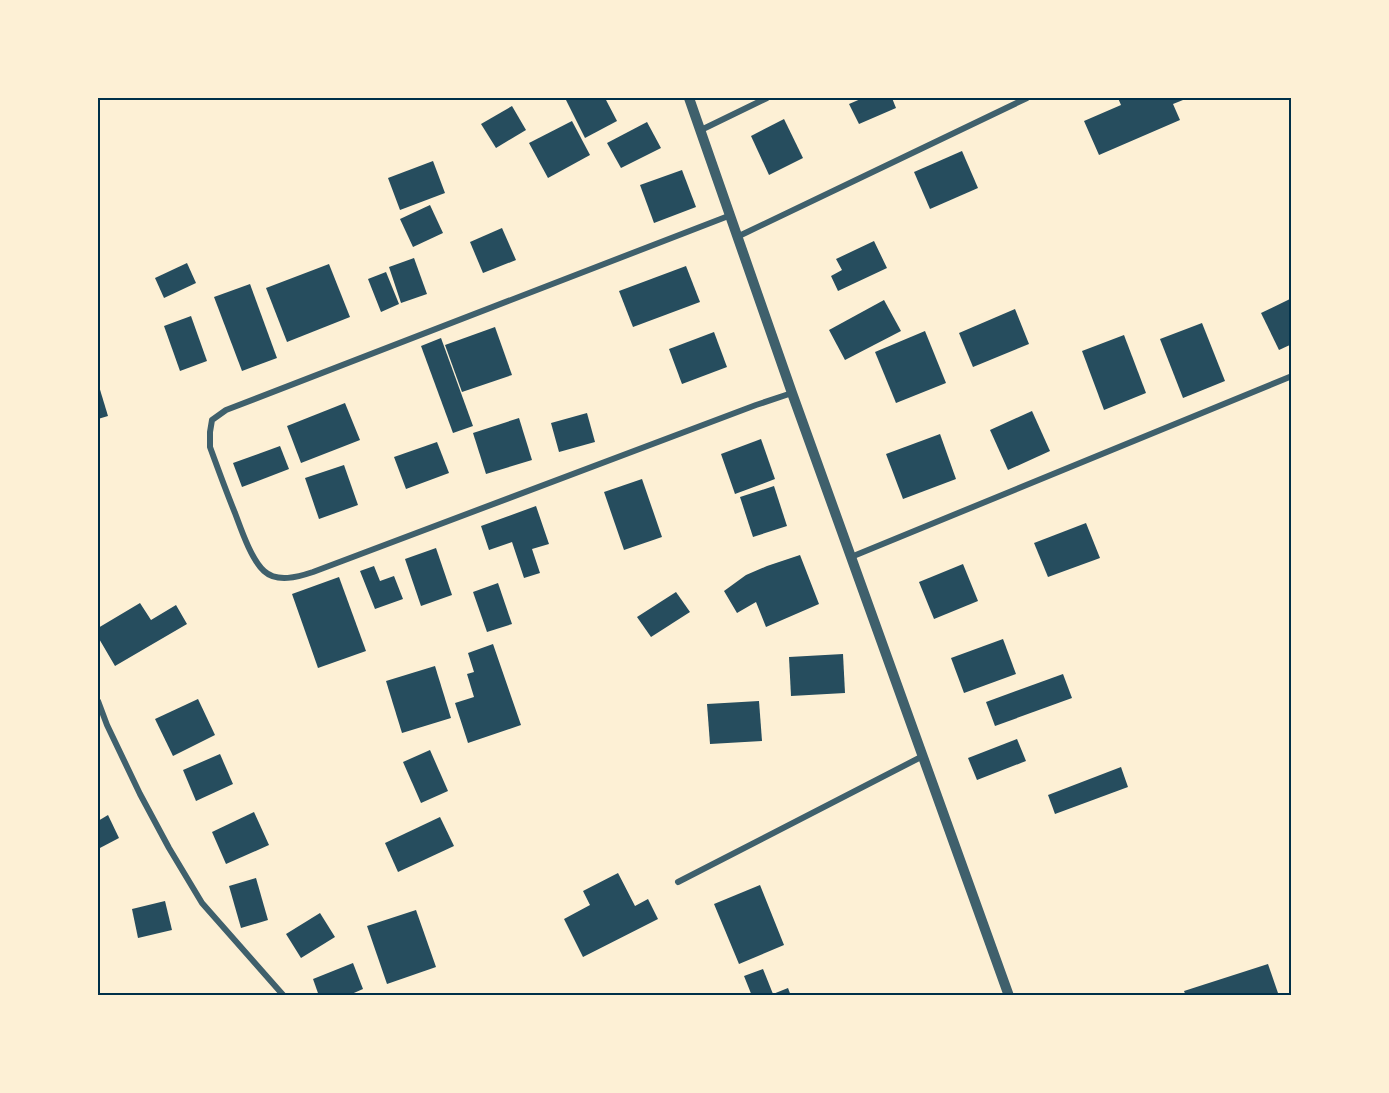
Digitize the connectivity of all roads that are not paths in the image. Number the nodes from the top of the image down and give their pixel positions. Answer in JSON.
{"nodes":[{"id":1,"x":689,"y":98,"type":"edge"},
{"id":2,"x":767,"y":98,"type":"edge"},
{"id":3,"x":1027,"y":98,"type":"edge"},
{"id":4,"x":700,"y":130,"type":"junction"},
{"id":5,"x":731,"y":215,"type":"junction"},
{"id":6,"x":739,"y":236,"type":"junction"},
{"id":7,"x":1292,"y":376,"type":"edge"},
{"id":8,"x":792,"y":393,"type":"junction"},
{"id":9,"x":851,"y":557,"type":"junction"},
{"id":10,"x":98,"y":701,"type":"edge"},
{"id":11,"x":923,"y":756,"type":"junction"},
{"id":12,"x":678,"y":882,"type":"dead end"},
{"id":13,"x":284,"y":996,"type":"edge"},
{"id":14,"x":1009,"y":996,"type":"edge"}],
"edges":[{"from":1,"to":4,"type":"street"},
{"from":2,"to":4,"type":"street"},
{"from":3,"to":6,"type":"street"},
{"from":4,"to":5,"type":"street"},
{"from":5,"to":6,"type":"street"},
{"from":5,"to":8,"type":"street"},
{"from":6,"to":8,"type":"street"},
{"from":7,"to":9,"type":"street"},
{"from":8,"to":9,"type":"street"},
{"from":9,"to":11,"type":"street"},
{"from":10,"to":13,"type":"street"},
{"from":11,"to":12,"type":"street"},
{"from":11,"to":14,"type":"street"}]}
